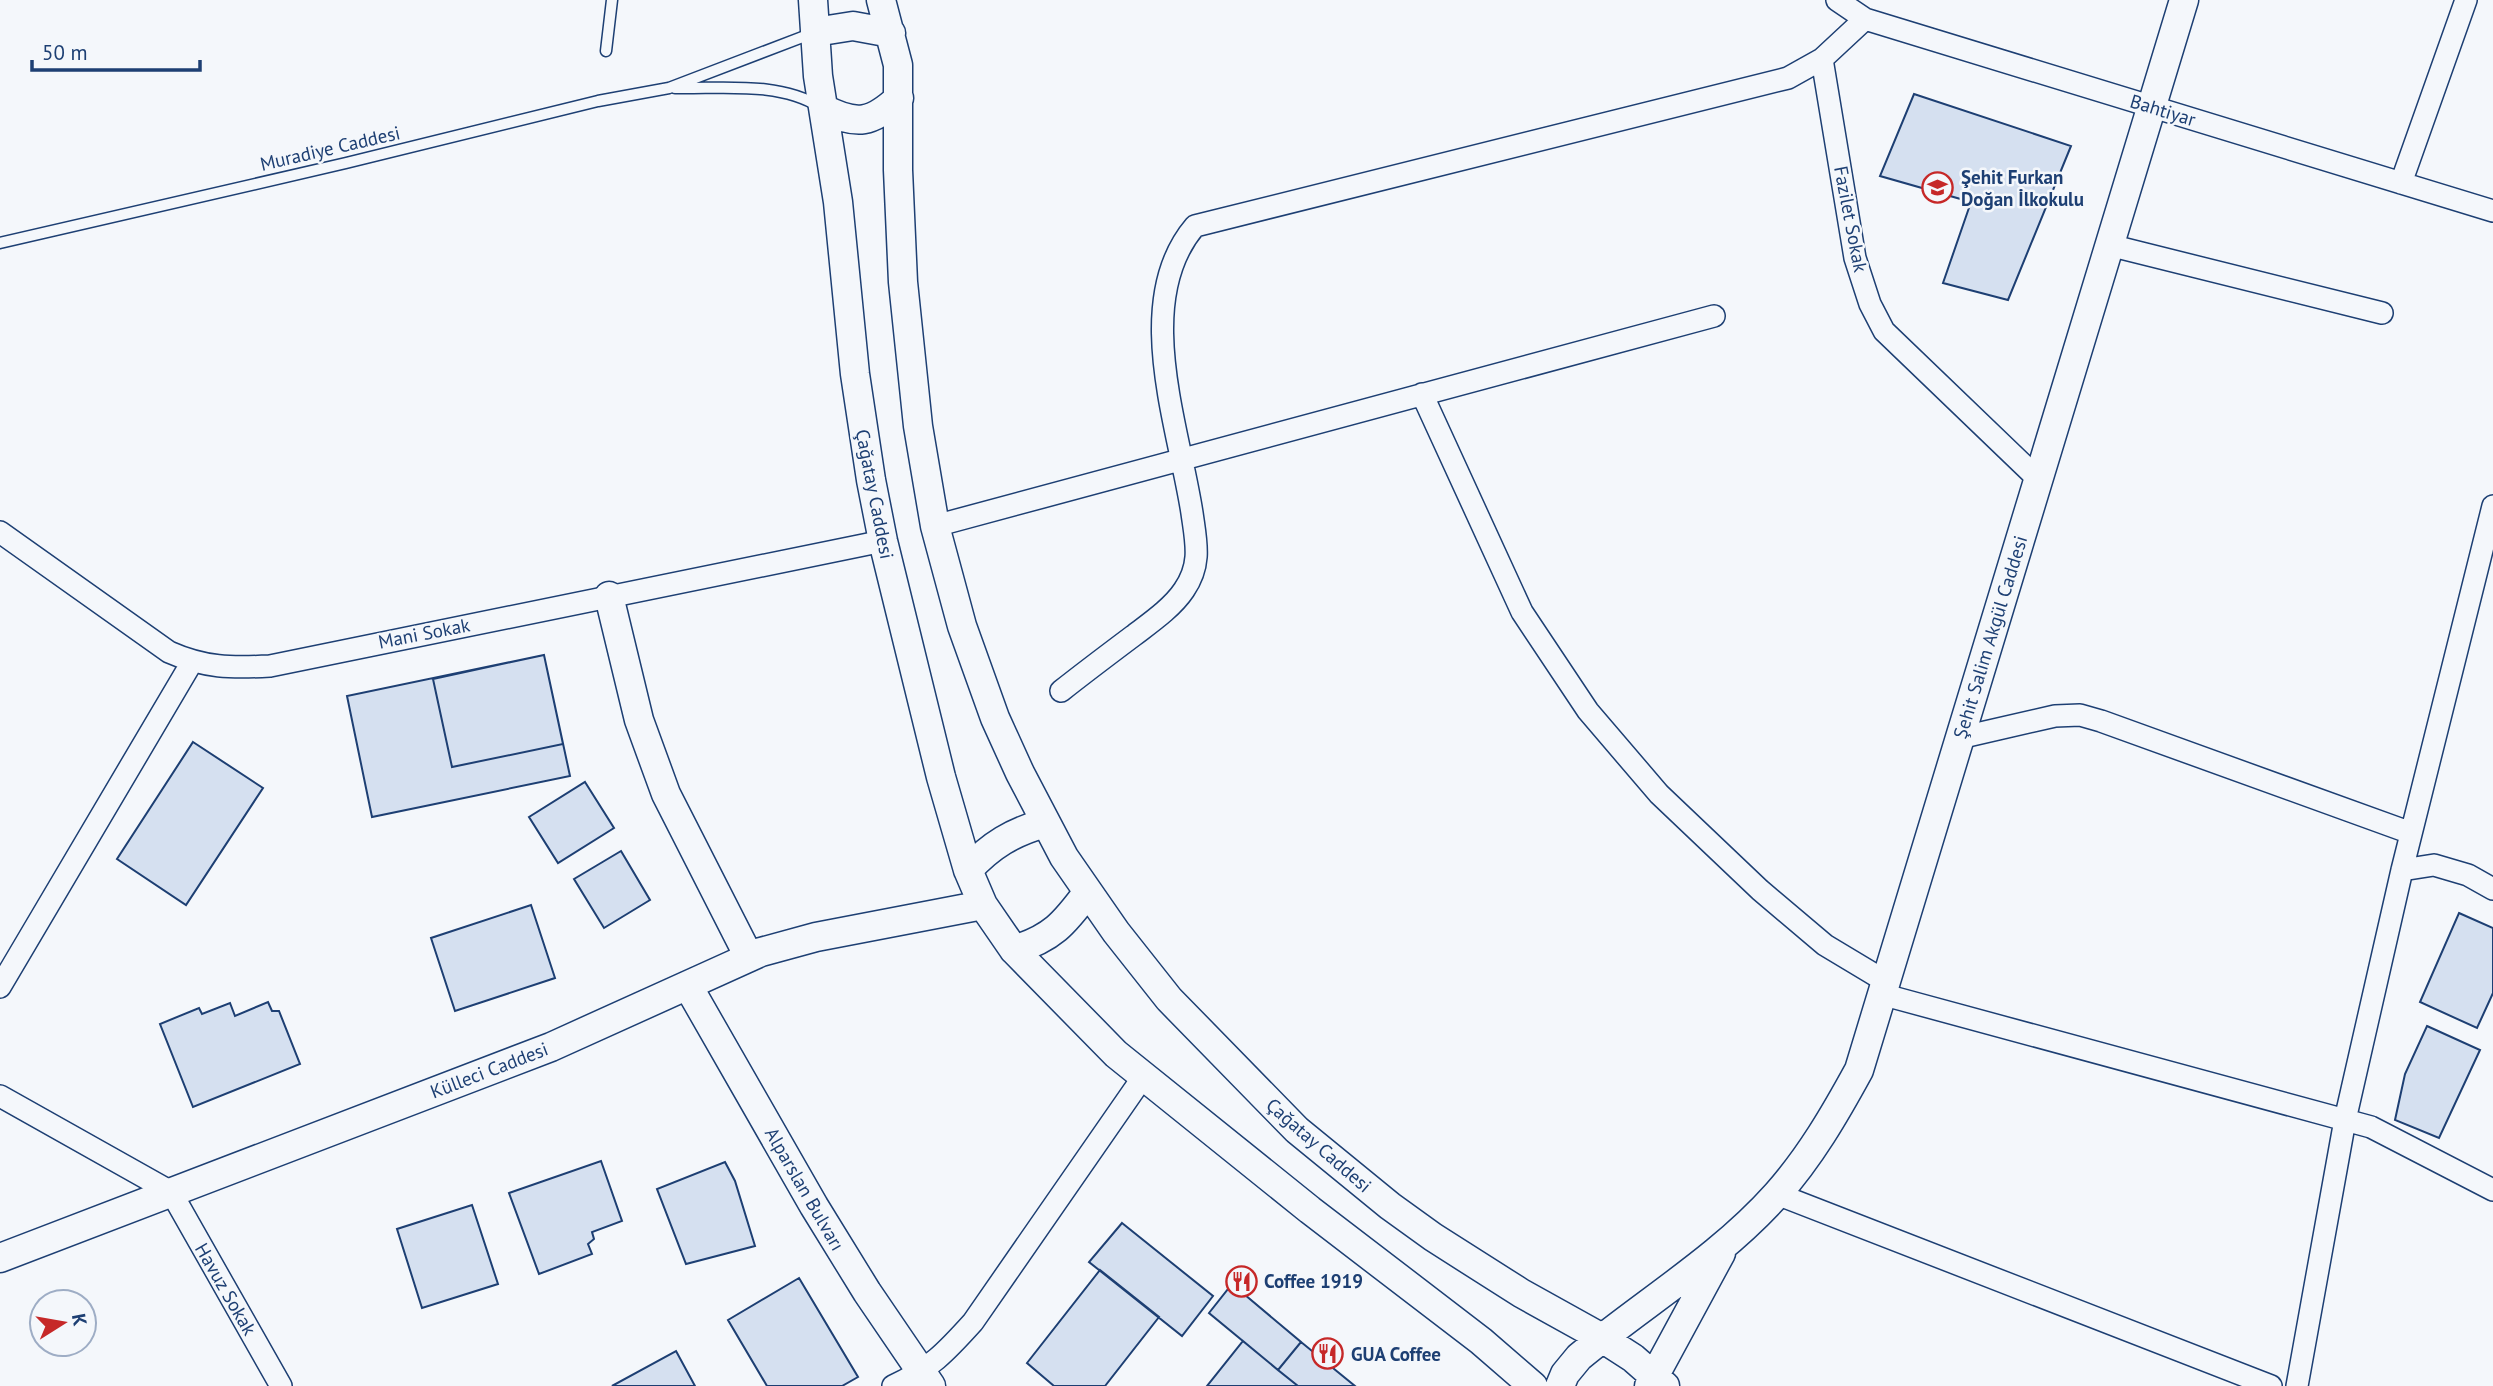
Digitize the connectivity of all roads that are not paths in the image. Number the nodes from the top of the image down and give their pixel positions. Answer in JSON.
{"nodes":[{"id":1,"x":612,"y":0,"type":"edge"},
{"id":2,"x":813,"y":0,"type":"edge"},
{"id":3,"x":881,"y":0,"type":"edge"},
{"id":4,"x":1837,"y":0,"type":"edge"},
{"id":5,"x":2183,"y":0,"type":"edge"},
{"id":6,"x":2466,"y":0,"type":"edge"},
{"id":7,"x":1865,"y":19,"type":"junction"},
{"id":8,"x":815,"y":32,"type":"junction"},
{"id":9,"x":891,"y":33,"type":"junction"},
{"id":10,"x":606,"y":51,"type":"dead end"},
{"id":11,"x":1822,"y":58,"type":"junction"},
{"id":12,"x":669,"y":88,"type":"junction"},
{"id":13,"x":899,"y":98,"type":"junction"},
{"id":14,"x":2151,"y":106,"type":"junction"},
{"id":15,"x":824,"y":109,"type":"junction"},
{"id":16,"x":2401,"y":183,"type":"junction"},
{"id":17,"x":2493,"y":211,"type":"edge"},
{"id":18,"x":0,"y":243,"type":"edge"},
{"id":19,"x":2109,"y":245,"type":"junction"},
{"id":20,"x":2382,"y":313,"type":"dead end"},
{"id":21,"x":1714,"y":316,"type":"dead end"},
{"id":22,"x":1422,"y":394,"type":"junction"},
{"id":23,"x":1182,"y":458,"type":"junction"},
{"id":24,"x":2038,"y":479,"type":"junction"},
{"id":25,"x":2493,"y":506,"type":"edge"},
{"id":26,"x":935,"y":526,"type":"junction"},
{"id":27,"x":0,"y":532,"type":"edge"},
{"id":28,"x":883,"y":541,"type":"junction"},
{"id":29,"x":609,"y":596,"type":"junction"},
{"id":30,"x":192,"y":662,"type":"junction"},
{"id":31,"x":1061,"y":691,"type":"dead end"},
{"id":32,"x":1959,"y":738,"type":"junction"},
{"id":33,"x":1045,"y":823,"type":"junction"},
{"id":34,"x":2411,"y":833,"type":"junction"},
{"id":35,"x":968,"y":870,"type":"junction"},
{"id":36,"x":2402,"y":870,"type":"junction"},
{"id":37,"x":2493,"y":889,"type":"edge"},
{"id":38,"x":1087,"y":893,"type":"junction"},
{"id":39,"x":983,"y":905,"type":"junction"},
{"id":40,"x":1014,"y":950,"type":"junction"},
{"id":41,"x":750,"y":957,"type":"junction"},
{"id":42,"x":688,"y":986,"type":"junction"},
{"id":43,"x":0,"y":987,"type":"edge"},
{"id":44,"x":1883,"y":988,"type":"junction"},
{"id":45,"x":1143,"y":1077,"type":"junction"},
{"id":46,"x":0,"y":1096,"type":"edge"},
{"id":47,"x":2345,"y":1120,"type":"junction"},
{"id":48,"x":2493,"y":1190,"type":"edge"},
{"id":49,"x":171,"y":1192,"type":"junction"},
{"id":50,"x":1777,"y":1194,"type":"junction"},
{"id":51,"x":1730,"y":1239,"type":"junction"},
{"id":52,"x":0,"y":1258,"type":"edge"},
{"id":53,"x":1602,"y":1338,"type":"junction"},
{"id":54,"x":925,"y":1380,"type":"edge"},
{"id":55,"x":1656,"y":1383,"type":"edge"},
{"id":56,"x":281,"y":1386,"type":"edge"},
{"id":57,"x":893,"y":1386,"type":"edge"},
{"id":58,"x":1533,"y":1386,"type":"edge"},
{"id":59,"x":1560,"y":1386,"type":"edge"},
{"id":60,"x":2271,"y":1386,"type":"edge"},
{"id":61,"x":2297,"y":1386,"type":"edge"}],
"edges":[{"from":1,"to":10,"type":"lane"},
{"from":2,"to":8,"type":"main road","name":"Çağatay Caddesi"},
{"from":3,"to":9,"type":"main road","name":"Çağatay Caddesi"},
{"from":4,"to":7,"type":"street","name":"Bahtiyar"},
{"from":5,"to":14,"type":"main road","name":"Şehit Salim Akgül Caddesi"},
{"from":6,"to":16,"type":"street"},
{"from":7,"to":11,"type":"street"},
{"from":7,"to":14,"type":"street","name":"Bahtiyar"},
{"from":8,"to":9,"type":"main road"},
{"from":8,"to":12,"type":"lane","name":"Muradiye Caddesi"},
{"from":8,"to":15,"type":"main road","name":"Çağatay Caddesi"},
{"from":9,"to":13,"type":"main road","name":"Çağatay Caddesi"},
{"from":11,"to":23,"type":"street"},
{"from":11,"to":24,"type":"street","name":"Fazilet Sokak"},
{"from":12,"to":15,"type":"lane","name":"Muradiye Caddesi"},
{"from":12,"to":18,"type":"lane","name":"Muradiye Caddesi"},
{"from":13,"to":15,"type":"main road"},
{"from":13,"to":26,"type":"main road","name":"Çağatay Caddesi"},
{"from":14,"to":16,"type":"street","name":"Bahtiyar"},
{"from":14,"to":19,"type":"main road","name":"Şehit Salim Akgül Caddesi"},
{"from":15,"to":28,"type":"main road","name":"Çağatay Caddesi"},
{"from":16,"to":17,"type":"street","name":"Bahtiyar"},
{"from":19,"to":20,"type":"street"},
{"from":19,"to":24,"type":"main road","name":"Şehit Salim Akgül Caddesi"},
{"from":21,"to":22,"type":"street"},
{"from":22,"to":23,"type":"street"},
{"from":22,"to":44,"type":"street"},
{"from":23,"to":26,"type":"street"},
{"from":23,"to":31,"type":"street"},
{"from":24,"to":32,"type":"main road","name":"Şehit Salim Akgül Caddesi"},
{"from":25,"to":34,"type":"street"},
{"from":26,"to":33,"type":"main road","name":"Çağatay Caddesi"},
{"from":27,"to":30,"type":"street","name":"Mani Sokak"},
{"from":28,"to":29,"type":"street","name":"Mani Sokak"},
{"from":28,"to":35,"type":"main road","name":"Çağatay Caddesi"},
{"from":29,"to":30,"type":"street","name":"Mani Sokak"},
{"from":29,"to":41,"type":"main road"},
{"from":30,"to":43,"type":"street"},
{"from":32,"to":34,"type":"street"},
{"from":32,"to":44,"type":"main road","name":"Şehit Salim Akgül Caddesi"},
{"from":33,"to":35,"type":"main road"},
{"from":33,"to":38,"type":"main road","name":"Çağatay Caddesi"},
{"from":34,"to":36,"type":"street"},
{"from":35,"to":39,"type":"main road","name":"Çağatay Caddesi"},
{"from":36,"to":37,"type":"street"},
{"from":36,"to":47,"type":"street"},
{"from":38,"to":40,"type":"main road"},
{"from":38,"to":53,"type":"main road","name":"Çağatay Caddesi"},
{"from":39,"to":40,"type":"main road","name":"Çağatay Caddesi"},
{"from":39,"to":41,"type":"main road","name":"Külleci Caddesi"},
{"from":40,"to":45,"type":"main road","name":"Çağatay Caddesi"},
{"from":41,"to":42,"type":"main road","name":"Külleci Caddesi"},
{"from":42,"to":49,"type":"main road","name":"Külleci Caddesi"},
{"from":42,"to":54,"type":"main road","name":"Alparslan Bulvarı"},
{"from":44,"to":47,"type":"street"},
{"from":44,"to":50,"type":"main road","name":"Şehit Salim Akgül Caddesi"},
{"from":45,"to":54,"type":"street"},
{"from":45,"to":58,"type":"main road","name":"Çağatay Caddesi"},
{"from":46,"to":49,"type":"street"},
{"from":47,"to":48,"type":"street"},
{"from":47,"to":61,"type":"street"},
{"from":49,"to":52,"type":"main road","name":"Külleci Caddesi"},
{"from":49,"to":56,"type":"street","name":"Havuz Sokak"},
{"from":50,"to":51,"type":"main road","name":"Şehit Salim Akgül Caddesi"},
{"from":50,"to":60,"type":"street"},
{"from":51,"to":53,"type":"main road","name":"Şehit Salim Akgül Caddesi"},
{"from":51,"to":55,"type":"main road","name":"Şehit Salim Akgül Caddesi"},
{"from":53,"to":55,"type":"main road","name":"Çağatay Caddesi"},
{"from":53,"to":59,"type":"main road"},
{"from":54,"to":57,"type":"street"}]}
